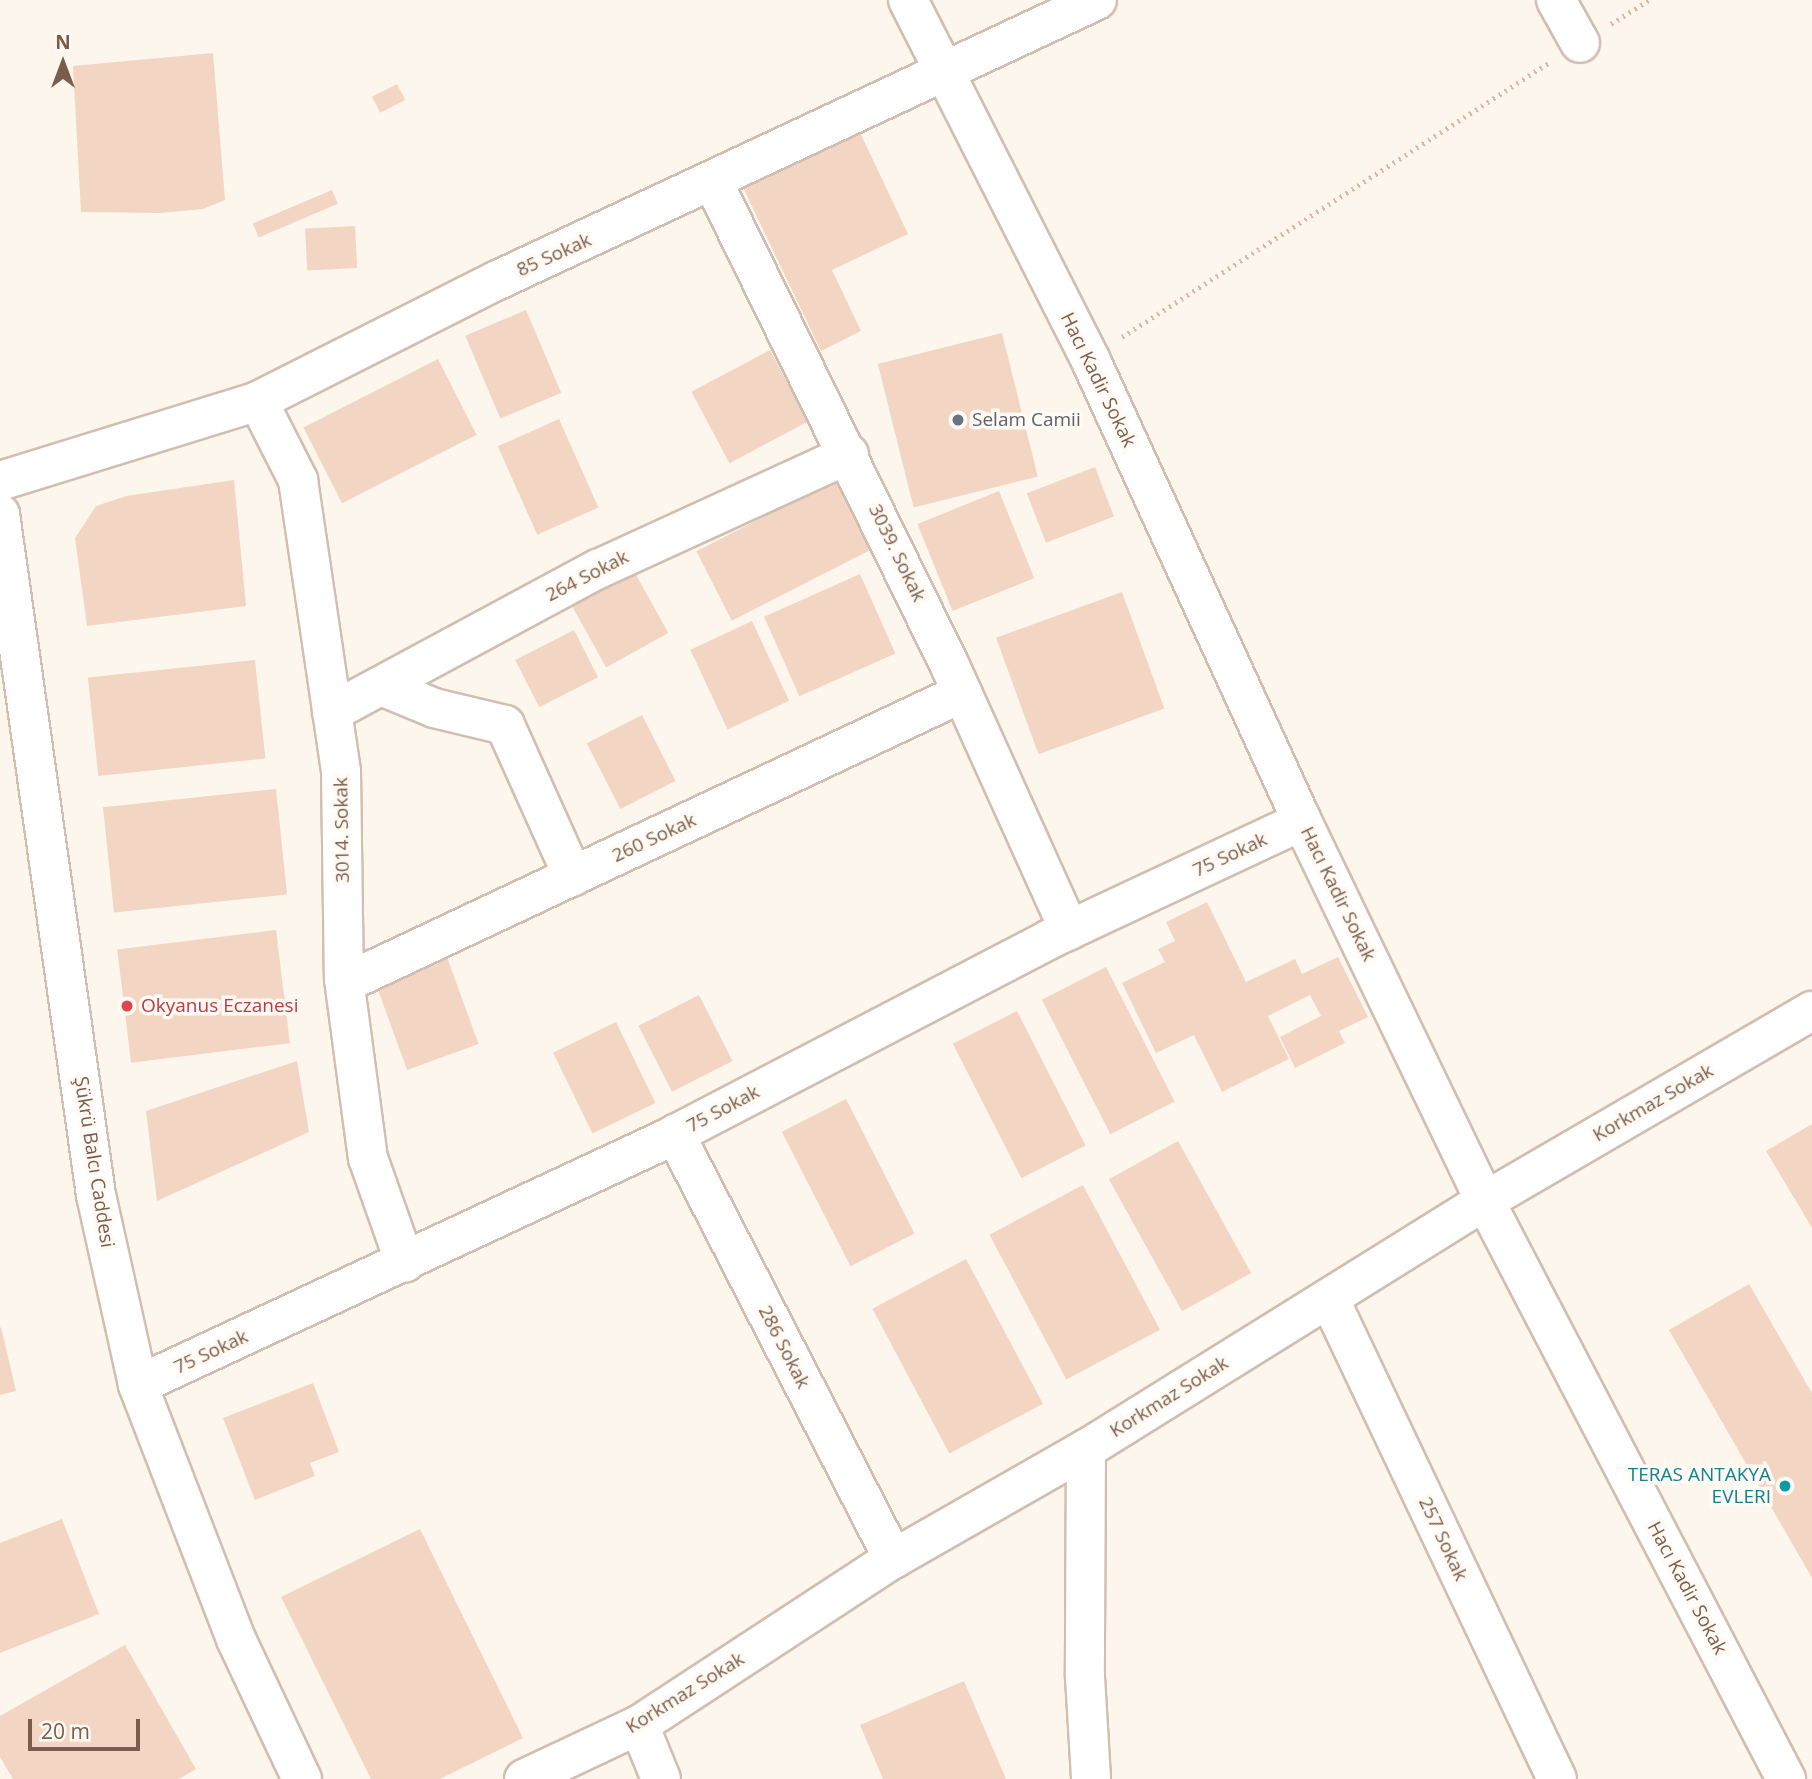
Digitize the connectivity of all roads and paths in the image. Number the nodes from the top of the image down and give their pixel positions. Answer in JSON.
{"nodes":[{"id":1,"x":908,"y":0,"type":"edge"},
{"id":2,"x":1556,"y":0,"type":"edge"},
{"id":3,"x":1649,"y":0,"type":"edge"},
{"id":4,"x":1089,"y":2,"type":"edge"},
{"id":5,"x":1580,"y":43,"type":"junction"},
{"id":6,"x":943,"y":71,"type":"junction"},
{"id":7,"x":713,"y":183,"type":"junction"},
{"id":8,"x":1091,"y":361,"type":"junction"},
{"id":9,"x":258,"y":401,"type":"junction"},
{"id":10,"x":849,"y":454,"type":"junction"},
{"id":11,"x":0,"y":481,"type":"edge"},
{"id":12,"x":0,"y":514,"type":"edge"},
{"id":13,"x":381,"y":686,"type":"junction"},
{"id":14,"x":962,"y":693,"type":"junction"},
{"id":15,"x":332,"y":712,"type":"junction"},
{"id":16,"x":1302,"y":821,"type":"junction"},
{"id":17,"x":573,"y":876,"type":"junction"},
{"id":18,"x":1069,"y":930,"type":"junction"},
{"id":19,"x":345,"y":983,"type":"junction"},
{"id":20,"x":1812,"y":1011,"type":"edge"},
{"id":21,"x":675,"y":1134,"type":"junction"},
{"id":22,"x":1485,"y":1201,"type":"junction"},
{"id":23,"x":405,"y":1263,"type":"junction"},
{"id":24,"x":1329,"y":1298,"type":"junction"},
{"id":25,"x":138,"y":1385,"type":"junction"},
{"id":26,"x":1086,"y":1449,"type":"junction"},
{"id":27,"x":893,"y":1559,"type":"junction"},
{"id":28,"x":639,"y":1724,"type":"junction"},
{"id":29,"x":1812,"y":1773,"type":"edge"},
{"id":30,"x":302,"y":1779,"type":"edge"},
{"id":31,"x":524,"y":1779,"type":"edge"},
{"id":32,"x":661,"y":1779,"type":"edge"},
{"id":33,"x":1091,"y":1779,"type":"edge"},
{"id":34,"x":1556,"y":1779,"type":"edge"},
{"id":35,"x":1786,"y":1779,"type":"edge"},
{"id":36,"x":1804,"y":1779,"type":"edge"}],
"edges":[{"from":1,"to":6,"type":"street","name":"Hacı Kadir Sokak"},
{"from":2,"to":5,"type":"street"},
{"from":3,"to":5,"type":"path"},
{"from":4,"to":6,"type":"street","name":"85 Sokak"},
{"from":5,"to":8,"type":"path"},
{"from":6,"to":7,"type":"street","name":"85 Sokak"},
{"from":6,"to":8,"type":"street","name":"Hacı Kadir Sokak"},
{"from":7,"to":9,"type":"street","name":"85 Sokak"},
{"from":7,"to":10,"type":"street","name":"3039. Sokak"},
{"from":8,"to":16,"type":"street","name":"Hacı Kadir Sokak"},
{"from":9,"to":11,"type":"street","name":"85 Sokak"},
{"from":9,"to":15,"type":"street","name":"3014. Sokak"},
{"from":10,"to":13,"type":"street","name":"264 Sokak"},
{"from":10,"to":14,"type":"street","name":"3039. Sokak"},
{"from":12,"to":25,"type":"street","name":"Şükrü Balcı Caddesi"},
{"from":13,"to":15,"type":"street","name":"264 Sokak"},
{"from":13,"to":17,"type":"street"},
{"from":14,"to":17,"type":"street","name":"260 Sokak"},
{"from":14,"to":18,"type":"street","name":"3039. Sokak"},
{"from":15,"to":19,"type":"street","name":"3014. Sokak"},
{"from":16,"to":18,"type":"street","name":"75 Sokak"},
{"from":16,"to":22,"type":"street","name":"Hacı Kadir Sokak"},
{"from":17,"to":19,"type":"street","name":"260 Sokak"},
{"from":18,"to":21,"type":"street","name":"75 Sokak"},
{"from":19,"to":23,"type":"street","name":"3014. Sokak"},
{"from":20,"to":22,"type":"street","name":"Korkmaz Sokak"},
{"from":21,"to":23,"type":"street","name":"75 Sokak"},
{"from":21,"to":27,"type":"street","name":"286 Sokak"},
{"from":22,"to":24,"type":"street","name":"Korkmaz Sokak"},
{"from":22,"to":35,"type":"street","name":"Hacı Kadir Sokak"},
{"from":23,"to":25,"type":"street","name":"75 Sokak"},
{"from":24,"to":26,"type":"street","name":"Korkmaz Sokak"},
{"from":24,"to":34,"type":"street","name":"257 Sokak"},
{"from":25,"to":30,"type":"street","name":"Şükrü Balcı Caddesi"},
{"from":26,"to":27,"type":"street","name":"Korkmaz Sokak"},
{"from":26,"to":33,"type":"street"},
{"from":27,"to":28,"type":"street","name":"Korkmaz Sokak"},
{"from":28,"to":31,"type":"street","name":"Korkmaz Sokak"},
{"from":28,"to":32,"type":"street"},
{"from":29,"to":36,"type":"street"}]}
